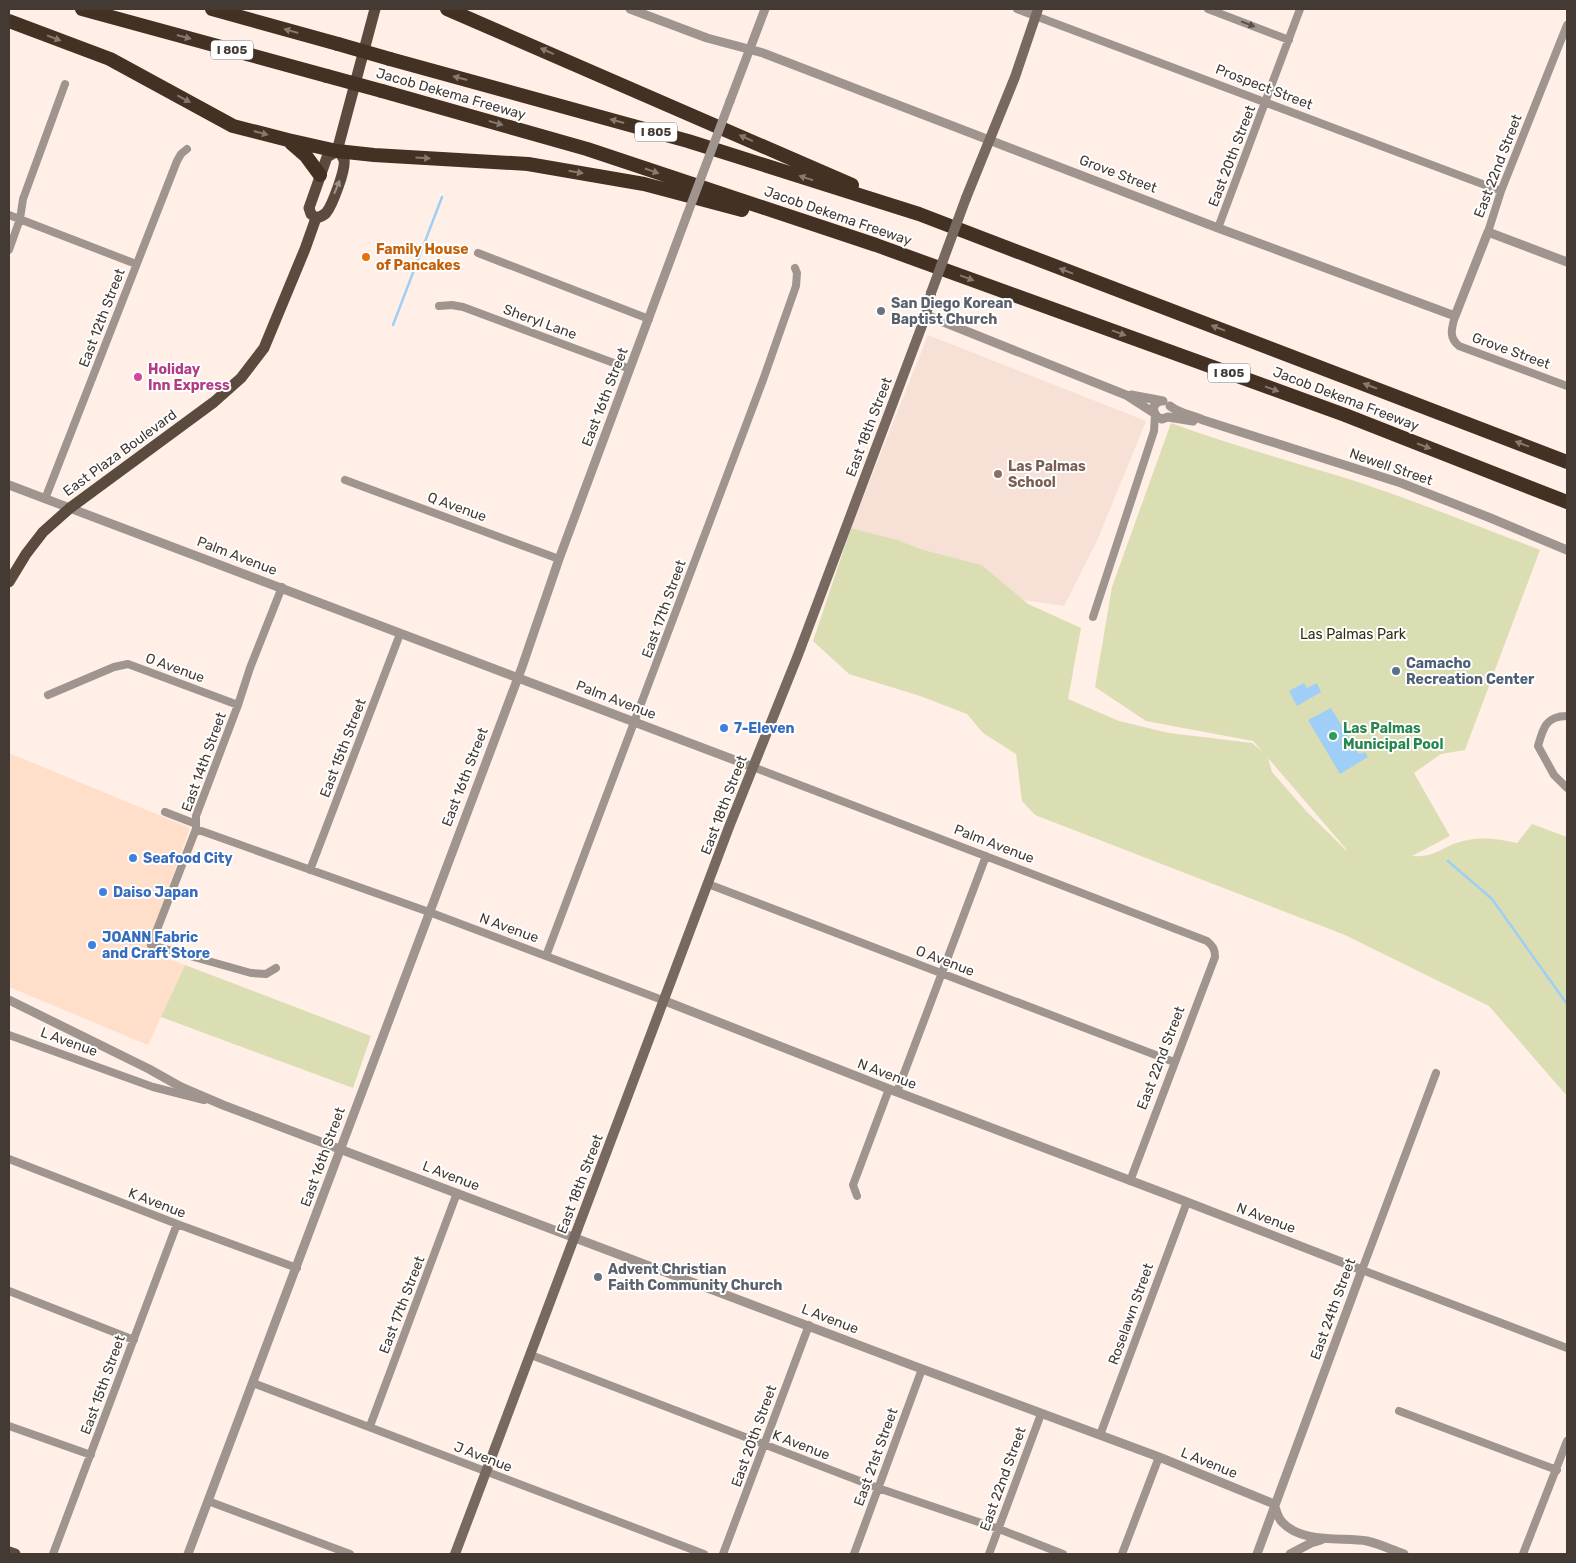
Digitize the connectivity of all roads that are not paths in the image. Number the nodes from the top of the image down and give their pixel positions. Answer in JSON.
{"nodes":[{"id":1,"x":82,"y":9,"type":"edge"},
{"id":2,"x":212,"y":9,"type":"edge"},
{"id":3,"x":375,"y":9,"type":"edge"},
{"id":4,"x":447,"y":9,"type":"edge"},
{"id":5,"x":630,"y":9,"type":"edge"},
{"id":6,"x":765,"y":9,"type":"edge"},
{"id":7,"x":1017,"y":9,"type":"edge"},
{"id":8,"x":1208,"y":9,"type":"edge"},
{"id":9,"x":1300,"y":9,"type":"edge"},
{"id":10,"x":1037,"y":12,"type":"edge"},
{"id":11,"x":9,"y":21,"type":"edge"},
{"id":12,"x":1567,"y":25,"type":"edge"},
{"id":13,"x":1289,"y":40,"type":"junction"},
{"id":14,"x":749,"y":48,"type":"junction"},
{"id":15,"x":65,"y":84,"type":"dead end"},
{"id":16,"x":1266,"y":103,"type":"junction"},
{"id":17,"x":288,"y":140,"type":"junction"},
{"id":18,"x":991,"y":140,"type":"junction"},
{"id":19,"x":187,"y":148,"type":"dead end"},
{"id":20,"x":337,"y":151,"type":"junction"},
{"id":21,"x":320,"y":175,"type":"junction"},
{"id":22,"x":1501,"y":191,"type":"junction"},
{"id":23,"x":919,"y":214,"type":"junction"},
{"id":24,"x":9,"y":215,"type":"edge"},
{"id":25,"x":316,"y":218,"type":"junction"},
{"id":26,"x":20,"y":219,"type":"junction"},
{"id":27,"x":1218,"y":228,"type":"junction"},
{"id":28,"x":1488,"y":232,"type":"junction"},
{"id":29,"x":9,"y":250,"type":"edge"},
{"id":30,"x":888,"y":250,"type":"junction"},
{"id":31,"x":478,"y":253,"type":"dead end"},
{"id":32,"x":1567,"y":262,"type":"edge"},
{"id":33,"x":136,"y":264,"type":"junction"},
{"id":34,"x":795,"y":268,"type":"dead end"},
{"id":35,"x":439,"y":306,"type":"dead end"},
{"id":36,"x":926,"y":315,"type":"junction"},
{"id":37,"x":1455,"y":316,"type":"junction"},
{"id":38,"x":649,"y":319,"type":"junction"},
{"id":39,"x":630,"y":369,"type":"junction"},
{"id":40,"x":1567,"y":386,"type":"edge"},
{"id":41,"x":1126,"y":395,"type":"junction"},
{"id":42,"x":1160,"y":401,"type":"junction"},
{"id":43,"x":1170,"y":406,"type":"junction"},
{"id":44,"x":1154,"y":414,"type":"junction"},
{"id":45,"x":1166,"y":418,"type":"junction"},
{"id":46,"x":1203,"y":420,"type":"junction"},
{"id":47,"x":1154,"y":431,"type":"junction"},
{"id":48,"x":1567,"y":462,"type":"edge"},
{"id":49,"x":345,"y":480,"type":"dead end"},
{"id":50,"x":9,"y":485,"type":"edge"},
{"id":51,"x":45,"y":499,"type":"junction"},
{"id":52,"x":1567,"y":502,"type":"edge"},
{"id":53,"x":70,"y":508,"type":"junction"},
{"id":54,"x":1567,"y":550,"type":"edge"},
{"id":55,"x":559,"y":559,"type":"junction"},
{"id":56,"x":9,"y":582,"type":"edge"},
{"id":57,"x":282,"y":587,"type":"junction"},
{"id":58,"x":1093,"y":617,"type":"dead end"},
{"id":59,"x":400,"y":634,"type":"junction"},
{"id":60,"x":518,"y":677,"type":"junction"},
{"id":61,"x":48,"y":694,"type":"dead end"},
{"id":62,"x":238,"y":705,"type":"junction"},
{"id":63,"x":1567,"y":716,"type":"edge"},
{"id":64,"x":635,"y":722,"type":"junction"},
{"id":65,"x":753,"y":767,"type":"junction"},
{"id":66,"x":1567,"y":788,"type":"edge"},
{"id":67,"x":165,"y":812,"type":"dead end"},
{"id":68,"x":196,"y":826,"type":"junction"},
{"id":69,"x":986,"y":856,"type":"junction"},
{"id":70,"x":310,"y":870,"type":"junction"},
{"id":71,"x":708,"y":884,"type":"junction"},
{"id":72,"x":429,"y":912,"type":"junction"},
{"id":73,"x":1212,"y":945,"type":"joint"},
{"id":74,"x":546,"y":956,"type":"junction"},
{"id":75,"x":276,"y":968,"type":"dead end"},
{"id":76,"x":941,"y":973,"type":"junction"},
{"id":77,"x":9,"y":1000,"type":"edge"},
{"id":78,"x":665,"y":1001,"type":"junction"},
{"id":79,"x":9,"y":1035,"type":"edge"},
{"id":80,"x":1174,"y":1062,"type":"junction"},
{"id":81,"x":1436,"y":1073,"type":"dead end"},
{"id":82,"x":893,"y":1091,"type":"junction"},
{"id":83,"x":222,"y":1105,"type":"junction"},
{"id":84,"x":342,"y":1148,"type":"junction"},
{"id":85,"x":9,"y":1159,"type":"edge"},
{"id":86,"x":1130,"y":1181,"type":"junction"},
{"id":87,"x":457,"y":1193,"type":"junction"},
{"id":88,"x":857,"y":1196,"type":"dead end"},
{"id":89,"x":1187,"y":1202,"type":"junction"},
{"id":90,"x":177,"y":1224,"type":"junction"},
{"id":91,"x":575,"y":1238,"type":"junction"},
{"id":92,"x":296,"y":1268,"type":"junction"},
{"id":93,"x":1362,"y":1270,"type":"junction"},
{"id":94,"x":9,"y":1291,"type":"edge"},
{"id":95,"x":809,"y":1325,"type":"junction"},
{"id":96,"x":134,"y":1340,"type":"junction"},
{"id":97,"x":1567,"y":1348,"type":"edge"},
{"id":98,"x":531,"y":1355,"type":"junction"},
{"id":99,"x":922,"y":1370,"type":"junction"},
{"id":100,"x":253,"y":1383,"type":"junction"},
{"id":101,"x":1399,"y":1411,"type":"dead end"},
{"id":102,"x":1041,"y":1414,"type":"junction"},
{"id":103,"x":9,"y":1426,"type":"edge"},
{"id":104,"x":370,"y":1426,"type":"junction"},
{"id":105,"x":1100,"y":1436,"type":"junction"},
{"id":106,"x":1567,"y":1441,"type":"edge"},
{"id":107,"x":764,"y":1445,"type":"junction"},
{"id":108,"x":91,"y":1455,"type":"junction"},
{"id":109,"x":1158,"y":1457,"type":"junction"},
{"id":110,"x":1556,"y":1470,"type":"junction"},
{"id":111,"x":486,"y":1472,"type":"junction"},
{"id":112,"x":878,"y":1488,"type":"junction"},
{"id":113,"x":208,"y":1500,"type":"junction"},
{"id":114,"x":1274,"y":1504,"type":"junction"},
{"id":115,"x":1000,"y":1529,"type":"junction"},
{"id":116,"x":1325,"y":1539,"type":"junction"},
{"id":117,"x":9,"y":1552,"type":"edge"},
{"id":118,"x":15,"y":1554,"type":"edge"},
{"id":119,"x":53,"y":1554,"type":"edge"},
{"id":120,"x":188,"y":1554,"type":"edge"},
{"id":121,"x":350,"y":1554,"type":"edge"},
{"id":122,"x":455,"y":1554,"type":"edge"},
{"id":123,"x":704,"y":1554,"type":"edge"},
{"id":124,"x":723,"y":1554,"type":"edge"},
{"id":125,"x":854,"y":1554,"type":"edge"},
{"id":126,"x":990,"y":1554,"type":"edge"},
{"id":127,"x":1063,"y":1554,"type":"edge"},
{"id":128,"x":1122,"y":1554,"type":"edge"},
{"id":129,"x":1257,"y":1554,"type":"edge"},
{"id":130,"x":1290,"y":1554,"type":"edge"},
{"id":131,"x":1404,"y":1554,"type":"edge"},
{"id":132,"x":1523,"y":1554,"type":"edge"}],
"edges":[{"from":1,"to":30,"type":"highway","name":"Jacob Dekema Freeway","number":"I 805","one_way":true,"bridge":true},
{"from":23,"to":2,"type":"highway","name":"Jacob Dekema Freeway","number":"I 805","one_way":true,"bridge":true},
{"from":3,"to":20,"type":"main road","name":"East Plaza Boulevard"},
{"from":23,"to":4,"type":"highway","one_way":true},
{"from":5,"to":14,"type":"street","name":"Grove Street"},
{"from":6,"to":14,"type":"street","name":"East 16th Street"},
{"from":7,"to":10,"type":"street","name":"Prospect Street"},
{"from":8,"to":13,"type":"street","one_way":true},
{"from":9,"to":13,"type":"street","name":"East 20th Street"},
{"from":10,"to":16,"type":"street","name":"Prospect Street"},
{"from":10,"to":18,"type":"main road","name":"East 18th Street"},
{"from":11,"to":17,"type":"highway","one_way":true},
{"from":12,"to":22,"type":"street","name":"East 22nd Street"},
{"from":13,"to":16,"type":"street","name":"East 20th Street"},
{"from":14,"to":18,"type":"street","name":"Grove Street"},
{"from":14,"to":38,"type":"street","name":"East 16th Street","bridge":true},
{"from":15,"to":26,"type":"street"},
{"from":16,"to":22,"type":"street","name":"Prospect Street"},
{"from":16,"to":27,"type":"street","name":"East 20th Street"},
{"from":17,"to":20,"type":"highway"},
{"from":17,"to":21,"type":"highway"},
{"from":18,"to":27,"type":"street","name":"Grove Street"},
{"from":18,"to":36,"type":"main road","name":"East 18th Street","bridge":true},
{"from":19,"to":33,"type":"street","name":"East 12th Street"},
{"from":20,"to":21,"type":"main road","name":"East Plaza Boulevard"},
{"from":25,"to":20,"type":"main road","name":"East Plaza Boulevard","one_way":true},
{"from":20,"to":30,"type":"highway","one_way":true},
{"from":21,"to":25,"type":"main road","name":"East Plaza Boulevard"},
{"from":22,"to":28,"type":"street","name":"East 22nd Street"},
{"from":48,"to":23,"type":"highway","name":"Jacob Dekema Freeway","number":"I 805","one_way":true},
{"from":24,"to":26,"type":"street"},
{"from":25,"to":53,"type":"main road","name":"East Plaza Boulevard"},
{"from":26,"to":29,"type":"street"},
{"from":26,"to":33,"type":"street"},
{"from":27,"to":37,"type":"street","name":"Grove Street"},
{"from":28,"to":32,"type":"street"},
{"from":28,"to":37,"type":"street","name":"East 22nd Street"},
{"from":30,"to":52,"type":"highway","name":"Jacob Dekema Freeway","number":"I 805","one_way":true},
{"from":31,"to":38,"type":"street"},
{"from":33,"to":51,"type":"street","name":"East 12th Street"},
{"from":34,"to":64,"type":"street","name":"East 17th Street"},
{"from":35,"to":39,"type":"street","name":"Sheryl Lane"},
{"from":36,"to":41,"type":"street","name":"Newell Street"},
{"from":36,"to":65,"type":"main road","name":"East 18th Street"},
{"from":37,"to":40,"type":"street","name":"Grove Street"},
{"from":38,"to":39,"type":"street","name":"East 16th Street"},
{"from":39,"to":55,"type":"street","name":"East 16th Street"},
{"from":41,"to":42,"type":"street","name":"Newell Street"},
{"from":41,"to":44,"type":"street","name":"Newell Street"},
{"from":42,"to":43,"type":"street","name":"Newell Street"},
{"from":42,"to":44,"type":"street"},
{"from":43,"to":45,"type":"street"},
{"from":43,"to":46,"type":"street","name":"Newell Street"},
{"from":44,"to":45,"type":"street","name":"Newell Street"},
{"from":44,"to":47,"type":"street"},
{"from":45,"to":46,"type":"street","name":"Newell Street"},
{"from":45,"to":47,"type":"street"},
{"from":46,"to":54,"type":"street","name":"Newell Street"},
{"from":47,"to":58,"type":"street"},
{"from":49,"to":55,"type":"street","name":"Q Avenue"},
{"from":50,"to":51,"type":"street","name":"Palm Avenue"},
{"from":51,"to":53,"type":"street","name":"Palm Avenue"},
{"from":53,"to":56,"type":"main road","name":"East Plaza Boulevard"},
{"from":53,"to":57,"type":"street","name":"Palm Avenue"},
{"from":55,"to":60,"type":"street","name":"East 16th Street"},
{"from":57,"to":59,"type":"street","name":"Palm Avenue"},
{"from":57,"to":62,"type":"street","name":"East 14th Street"},
{"from":59,"to":60,"type":"street","name":"Palm Avenue"},
{"from":59,"to":70,"type":"street","name":"East 15th Street"},
{"from":60,"to":64,"type":"street","name":"Palm Avenue"},
{"from":60,"to":72,"type":"street","name":"East 16th Street"},
{"from":61,"to":62,"type":"street","name":"O Avenue"},
{"from":62,"to":68,"type":"street","name":"East 14th Street"},
{"from":63,"to":66,"type":"street"},
{"from":64,"to":65,"type":"street","name":"Palm Avenue"},
{"from":64,"to":74,"type":"street","name":"East 17th Street"},
{"from":65,"to":69,"type":"street","name":"Palm Avenue"},
{"from":65,"to":71,"type":"main road","name":"East 18th Street"},
{"from":67,"to":68,"type":"street","name":"N Avenue"},
{"from":68,"to":70,"type":"street","name":"N Avenue"},
{"from":68,"to":75,"type":"street","name":"East 14th Street"},
{"from":69,"to":73,"type":"street","name":"Palm Avenue"},
{"from":69,"to":76,"type":"street"},
{"from":70,"to":72,"type":"street","name":"N Avenue"},
{"from":71,"to":76,"type":"street","name":"O Avenue"},
{"from":71,"to":78,"type":"main road","name":"East 18th Street"},
{"from":72,"to":74,"type":"street","name":"N Avenue"},
{"from":72,"to":84,"type":"street","name":"East 16th Street"},
{"from":73,"to":80,"type":"street","name":"East 22nd Street"},
{"from":74,"to":78,"type":"street","name":"N Avenue"},
{"from":76,"to":80,"type":"street","name":"O Avenue"},
{"from":76,"to":82,"type":"street"},
{"from":77,"to":83,"type":"street"},
{"from":78,"to":82,"type":"street","name":"N Avenue"},
{"from":78,"to":91,"type":"main road","name":"East 18th Street"},
{"from":79,"to":83,"type":"street","name":"L Avenue"},
{"from":80,"to":86,"type":"street","name":"East 22nd Street"},
{"from":81,"to":93,"type":"street","name":"East 24th Street"},
{"from":82,"to":86,"type":"street","name":"N Avenue"},
{"from":82,"to":88,"type":"street"},
{"from":83,"to":84,"type":"street","name":"L Avenue"},
{"from":84,"to":87,"type":"street","name":"L Avenue"},
{"from":84,"to":92,"type":"street","name":"East 16th Street"},
{"from":85,"to":90,"type":"street","name":"K Avenue"},
{"from":86,"to":89,"type":"street","name":"N Avenue"},
{"from":87,"to":91,"type":"street","name":"L Avenue"},
{"from":87,"to":104,"type":"street","name":"East 17th Street"},
{"from":89,"to":93,"type":"street","name":"N Avenue"},
{"from":89,"to":105,"type":"street","name":"Roselawn Street"},
{"from":90,"to":92,"type":"street","name":"K Avenue"},
{"from":90,"to":96,"type":"street","name":"East 15th Street"},
{"from":91,"to":95,"type":"street","name":"L Avenue"},
{"from":91,"to":98,"type":"main road","name":"East 18th Street"},
{"from":92,"to":100,"type":"street","name":"East 16th Street"},
{"from":93,"to":97,"type":"street","name":"N Avenue"},
{"from":93,"to":114,"type":"street","name":"East 24th Street"},
{"from":94,"to":96,"type":"street"},
{"from":95,"to":99,"type":"street","name":"L Avenue"},
{"from":95,"to":107,"type":"street","name":"East 20th Street"},
{"from":96,"to":108,"type":"street","name":"East 15th Street"},
{"from":98,"to":107,"type":"street","name":"K Avenue"},
{"from":98,"to":111,"type":"main road","name":"East 18th Street"},
{"from":99,"to":102,"type":"street","name":"L Avenue"},
{"from":99,"to":112,"type":"street","name":"East 21st Street"},
{"from":100,"to":104,"type":"street","name":"J Avenue"},
{"from":100,"to":113,"type":"street","name":"East 16th Street"},
{"from":101,"to":110,"type":"street"},
{"from":102,"to":105,"type":"street","name":"L Avenue"},
{"from":102,"to":115,"type":"street","name":"East 22nd Street"},
{"from":103,"to":108,"type":"street"},
{"from":104,"to":111,"type":"street","name":"J Avenue"},
{"from":105,"to":109,"type":"street","name":"L Avenue"},
{"from":106,"to":110,"type":"street"},
{"from":107,"to":112,"type":"street","name":"K Avenue"},
{"from":107,"to":124,"type":"street","name":"East 20th Street"},
{"from":108,"to":119,"type":"street","name":"East 15th Street"},
{"from":109,"to":114,"type":"street","name":"L Avenue"},
{"from":109,"to":128,"type":"street"},
{"from":110,"to":132,"type":"street"},
{"from":111,"to":122,"type":"main road","name":"East 18th Street"},
{"from":111,"to":123,"type":"street","name":"J Avenue"},
{"from":112,"to":115,"type":"street","name":"K Avenue"},
{"from":112,"to":125,"type":"street","name":"East 21st Street"},
{"from":113,"to":120,"type":"street","name":"East 16th Street"},
{"from":113,"to":121,"type":"street"},
{"from":114,"to":116,"type":"street"},
{"from":114,"to":129,"type":"street","name":"East 24th Street"},
{"from":115,"to":126,"type":"street","name":"East 22nd Street"},
{"from":115,"to":127,"type":"street","name":"K Avenue"},
{"from":116,"to":130,"type":"street"},
{"from":116,"to":131,"type":"street"},
{"from":117,"to":118,"type":"main road"}]}
